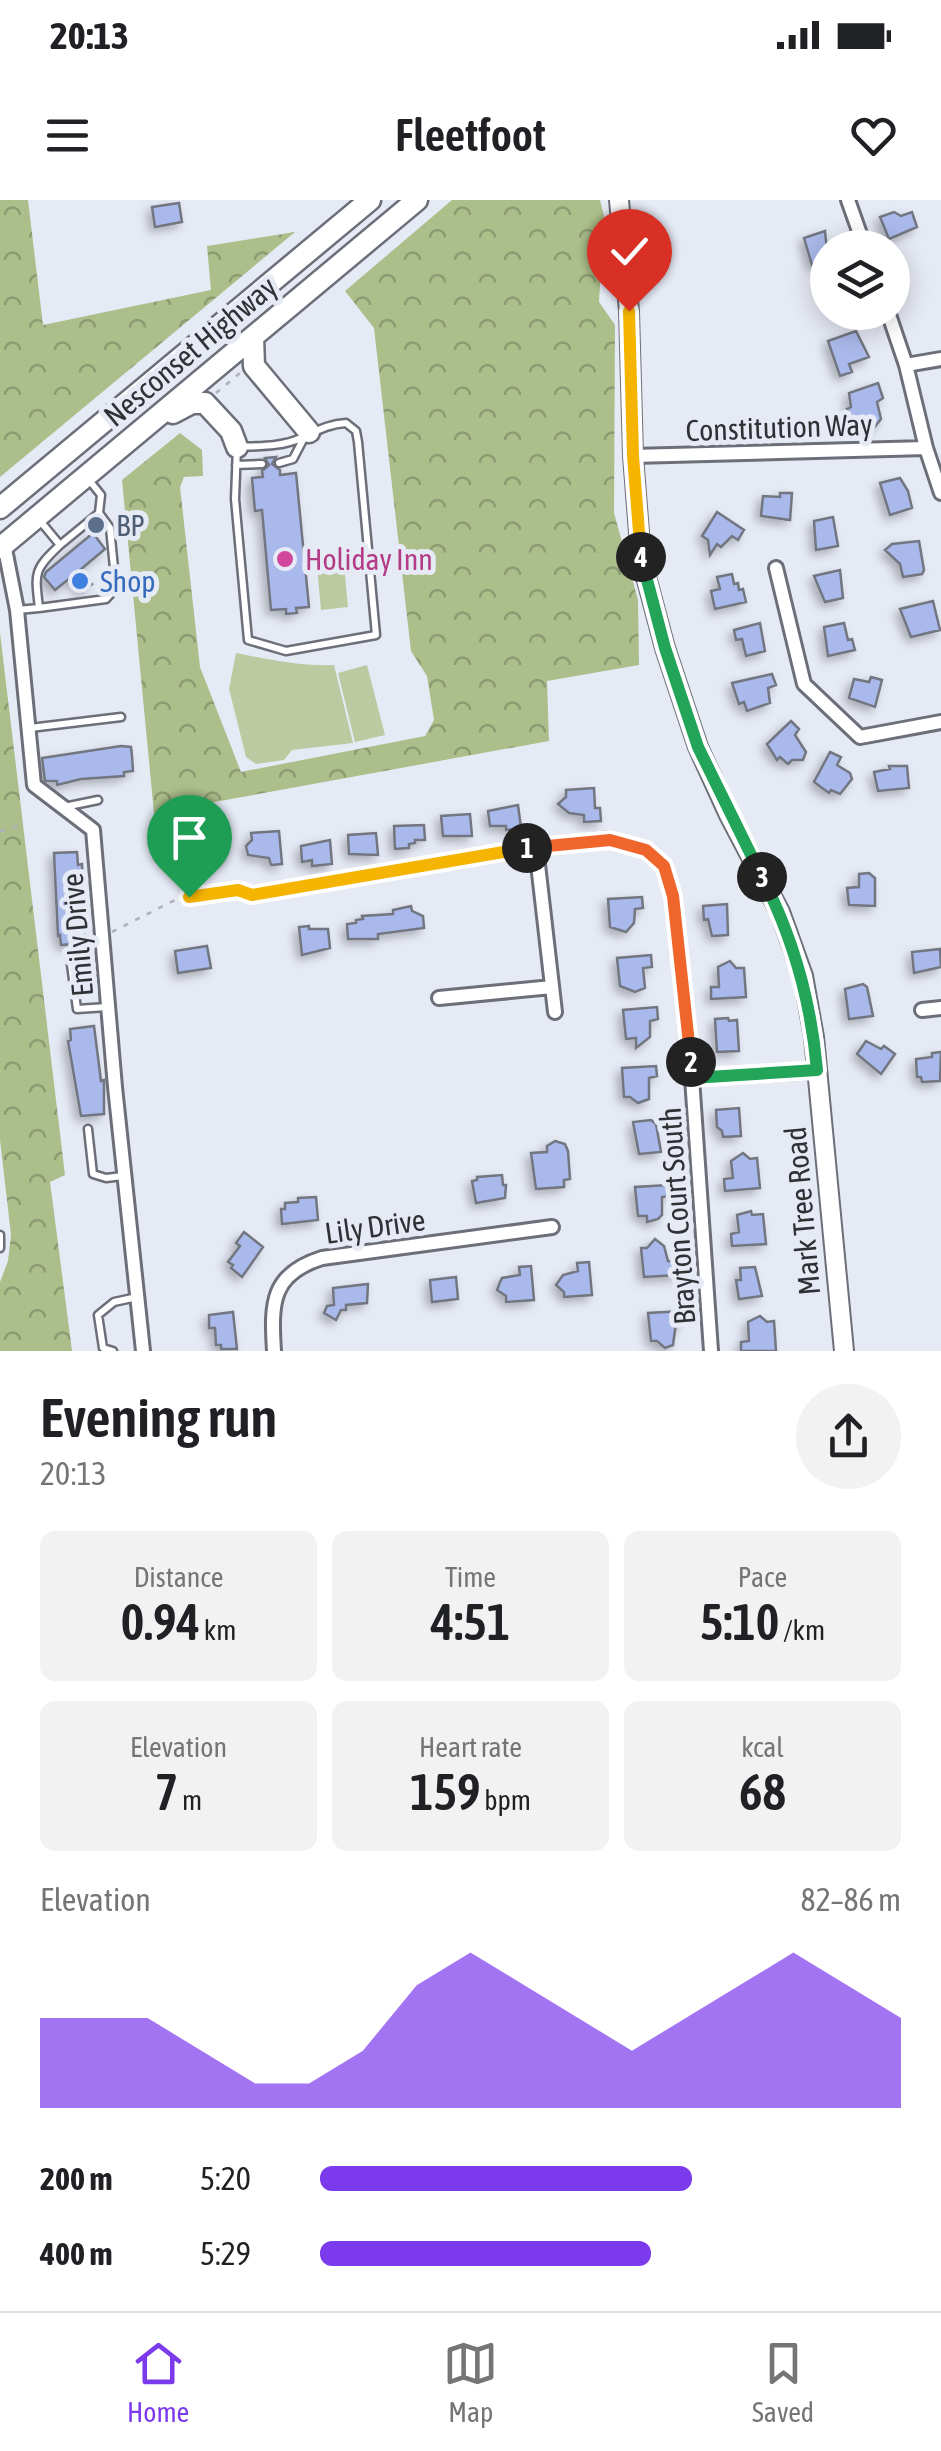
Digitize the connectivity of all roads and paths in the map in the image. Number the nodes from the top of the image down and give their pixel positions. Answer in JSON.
{"nodes":[{"id":1,"x":370,"y":200,"type":"edge"},
{"id":2,"x":418,"y":200,"type":"edge"},
{"id":3,"x":618,"y":200,"type":"edge"},
{"id":4,"x":848,"y":200,"type":"edge"},
{"id":5,"x":859,"y":230,"type":"edge"},
{"id":6,"x":894,"y":330,"type":"edge"},
{"id":7,"x":253,"y":337,"type":"junction"},
{"id":8,"x":941,"y":359,"type":"edge"},
{"id":9,"x":906,"y":364,"type":"junction"},
{"id":10,"x":241,"y":372,"type":"dead end"},
{"id":11,"x":216,"y":393,"type":"dead end"},
{"id":12,"x":144,"y":428,"type":"junction"},
{"id":13,"x":306,"y":435,"type":"junction"},
{"id":14,"x":926,"y":448,"type":"junction"},
{"id":15,"x":237,"y":456,"type":"junction"},
{"id":16,"x":633,"y":456,"type":"junction"},
{"id":17,"x":280,"y":463,"type":"dead end"},
{"id":18,"x":262,"y":464,"type":"dead end"},
{"id":19,"x":86,"y":476,"type":"junction"},
{"id":20,"x":941,"y":493,"type":"edge"},
{"id":21,"x":0,"y":508,"type":"edge"},
{"id":22,"x":99,"y":513,"type":"junction"},
{"id":23,"x":36,"y":517,"type":"junction"},
{"id":24,"x":2,"y":546,"type":"edge"},
{"id":25,"x":60,"y":546,"type":"junction"},
{"id":26,"x":776,"y":568,"type":"dead end"},
{"id":27,"x":39,"y":608,"type":"junction"},
{"id":28,"x":16,"y":610,"type":"junction"},
{"id":29,"x":121,"y":718,"type":"dead end"},
{"id":30,"x":941,"y":722,"type":"edge"},
{"id":31,"x":28,"y":728,"type":"junction"},
{"id":32,"x":98,"y":800,"type":"dead end"},
{"id":33,"x":63,"y":808,"type":"junction"},
{"id":34,"x":23,"y":825,"type":"dead end"},
{"id":35,"x":0,"y":832,"type":"edge"},
{"id":36,"x":536,"y":847,"type":"junction"},
{"id":37,"x":217,"y":893,"type":"joint"},
{"id":38,"x":102,"y":934,"type":"junction"},
{"id":39,"x":70,"y":957,"type":"dead end"},
{"id":40,"x":552,"y":987,"type":"junction"},
{"id":41,"x":439,"y":998,"type":"dead end"},
{"id":42,"x":108,"y":1007,"type":"junction"},
{"id":43,"x":941,"y":1008,"type":"edge"},
{"id":44,"x":922,"y":1010,"type":"dead end"},
{"id":45,"x":556,"y":1012,"type":"dead end"},
{"id":46,"x":817,"y":1070,"type":"junction"},
{"id":47,"x":692,"y":1078,"type":"junction"},
{"id":48,"x":88,"y":1129,"type":"dead end"},
{"id":49,"x":124,"y":1176,"type":"junction"},
{"id":50,"x":552,"y":1227,"type":"dead end"},
{"id":51,"x":0,"y":1235,"type":"edge"},
{"id":52,"x":0,"y":1248,"type":"edge"},
{"id":53,"x":137,"y":1297,"type":"junction"},
{"id":54,"x":113,"y":1351,"type":"edge"},
{"id":55,"x":143,"y":1351,"type":"edge"},
{"id":56,"x":274,"y":1351,"type":"edge"},
{"id":57,"x":711,"y":1351,"type":"edge"},
{"id":58,"x":844,"y":1351,"type":"edge"}],
"edges":[{"from":1,"to":21,"type":"highway","name":"Nesconset Highway"},
{"from":2,"to":7,"type":"highway","name":"Nesconset Highway"},
{"from":3,"to":16,"type":"main road","name":"Mark Tree Road"},
{"from":4,"to":5,"type":"street"},
{"from":6,"to":9,"type":"street"},
{"from":7,"to":12,"type":"highway","name":"Nesconset Highway"},
{"from":7,"to":13,"type":"highway"},
{"from":8,"to":9,"type":"street"},
{"from":9,"to":14,"type":"street"},
{"from":10,"to":11,"type":"path"},
{"from":12,"to":15,"type":"highway"},
{"from":12,"to":19,"type":"highway","name":"Nesconset Highway"},
{"from":13,"to":15,"type":"lane"},
{"from":13,"to":15,"type":"lane"},
{"from":13,"to":17,"type":"lane"},
{"from":14,"to":16,"type":"street","name":"Constitution Way"},
{"from":14,"to":20,"type":"street"},
{"from":15,"to":18,"type":"lane"},
{"from":16,"to":46,"type":"main road","name":"Mark Tree Road"},
{"from":19,"to":22,"type":"lane"},
{"from":19,"to":23,"type":"highway","name":"Nesconset Highway"},
{"from":22,"to":25,"type":"lane"},
{"from":22,"to":27,"type":"lane"},
{"from":23,"to":24,"type":"highway","name":"Nesconset Highway"},
{"from":23,"to":25,"type":"lane"},
{"from":24,"to":28,"type":"street","name":"Emily Drive"},
{"from":25,"to":27,"type":"lane"},
{"from":26,"to":30,"type":"street"},
{"from":27,"to":28,"type":"lane"},
{"from":28,"to":31,"type":"street","name":"Emily Drive"},
{"from":29,"to":31,"type":"lane"},
{"from":31,"to":33,"type":"street","name":"Emily Drive"},
{"from":32,"to":33,"type":"lane"},
{"from":33,"to":38,"type":"street","name":"Emily Drive"},
{"from":34,"to":35,"type":"path"},
{"from":36,"to":37,"type":"street"},
{"from":36,"to":40,"type":"street"},
{"from":36,"to":47,"type":"street","name":"Brayton Court South"},
{"from":37,"to":38,"type":"path"},
{"from":38,"to":42,"type":"street","name":"Emily Drive"},
{"from":39,"to":42,"type":"lane"},
{"from":40,"to":41,"type":"street"},
{"from":40,"to":45,"type":"street"},
{"from":42,"to":49,"type":"street","name":"Emily Drive"},
{"from":43,"to":44,"type":"street"},
{"from":46,"to":47,"type":"street"},
{"from":46,"to":58,"type":"main road","name":"Mark Tree Road"},
{"from":47,"to":57,"type":"street","name":"Brayton Court South"},
{"from":48,"to":49,"type":"lane"},
{"from":49,"to":53,"type":"street","name":"Emily Drive"},
{"from":50,"to":56,"type":"street","name":"Lily Drive"},
{"from":51,"to":52,"type":"lane"},
{"from":53,"to":54,"type":"lane"},
{"from":53,"to":55,"type":"street","name":"Emily Drive"}]}
